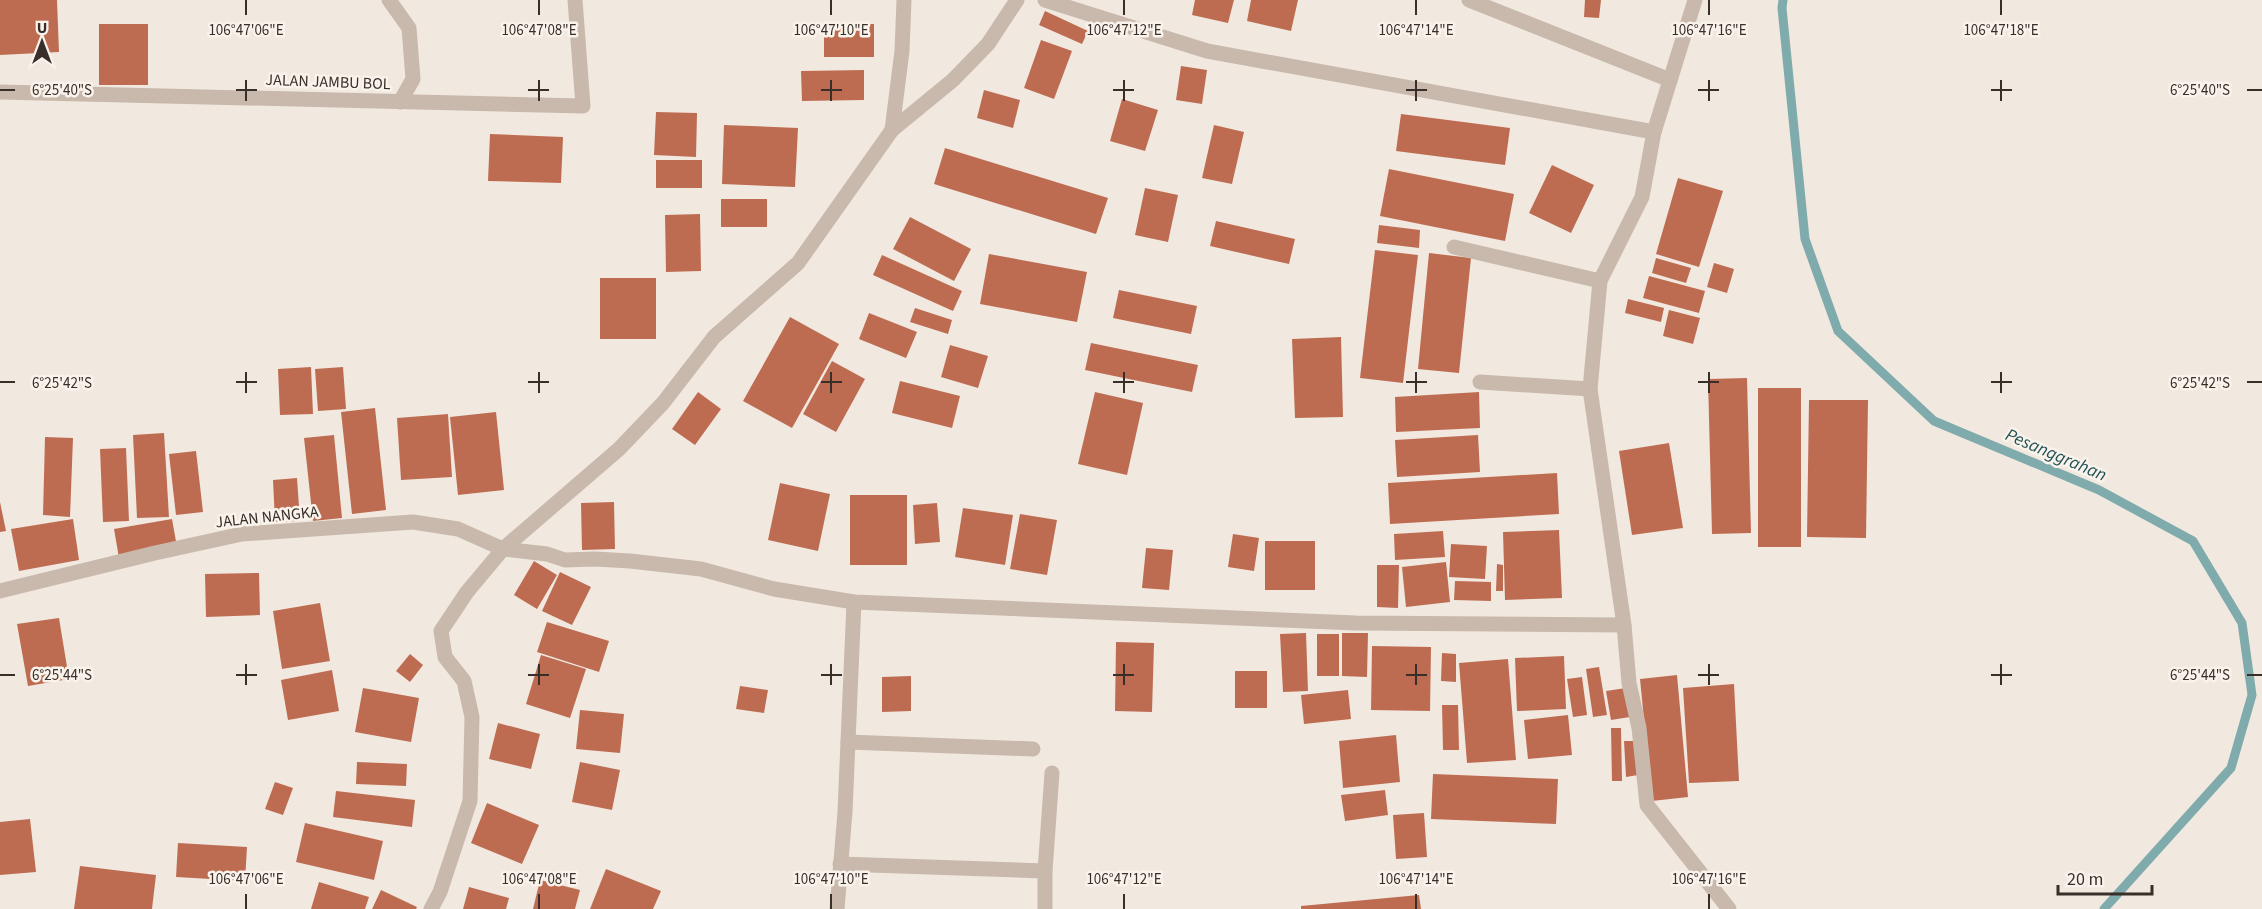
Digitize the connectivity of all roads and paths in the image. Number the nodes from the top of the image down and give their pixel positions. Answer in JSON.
{"nodes":[{"id":1,"x":389,"y":0,"type":"edge"},
{"id":2,"x":575,"y":0,"type":"edge"},
{"id":3,"x":904,"y":0,"type":"edge"},
{"id":4,"x":1017,"y":0,"type":"edge"},
{"id":5,"x":1045,"y":0,"type":"edge"},
{"id":6,"x":1469,"y":0,"type":"edge"},
{"id":7,"x":1695,"y":0,"type":"edge"},
{"id":8,"x":1670,"y":80,"type":"junction"},
{"id":9,"x":0,"y":92,"type":"edge"},
{"id":10,"x":400,"y":102,"type":"junction"},
{"id":11,"x":892,"y":130,"type":"junction"},
{"id":12,"x":1654,"y":132,"type":"junction"},
{"id":13,"x":1454,"y":246,"type":"dead end"},
{"id":14,"x":1600,"y":281,"type":"junction"},
{"id":15,"x":1480,"y":382,"type":"dead end"},
{"id":16,"x":1590,"y":389,"type":"junction"},
{"id":17,"x":503,"y":549,"type":"junction"},
{"id":18,"x":0,"y":591,"type":"edge"},
{"id":19,"x":854,"y":602,"type":"junction"},
{"id":20,"x":1624,"y":626,"type":"junction"},
{"id":21,"x":848,"y":742,"type":"junction"},
{"id":22,"x":1033,"y":749,"type":"dead end"},
{"id":23,"x":1052,"y":773,"type":"dead end"},
{"id":24,"x":840,"y":864,"type":"junction"},
{"id":25,"x":1045,"y":871,"type":"junction"},
{"id":26,"x":431,"y":909,"type":"edge"},
{"id":27,"x":837,"y":909,"type":"edge"},
{"id":28,"x":1045,"y":909,"type":"edge"},
{"id":29,"x":1729,"y":909,"type":"edge"}],
"edges":[{"from":1,"to":10,"type":"street"},
{"from":2,"to":10,"type":"street","name":"JALAN JAMBU BOL"},
{"from":3,"to":11,"type":"street"},
{"from":4,"to":11,"type":"street"},
{"from":5,"to":12,"type":"street"},
{"from":6,"to":8,"type":"street"},
{"from":7,"to":8,"type":"street"},
{"from":8,"to":12,"type":"street"},
{"from":9,"to":10,"type":"street","name":"JALAN JAMBU BOL"},
{"from":11,"to":17,"type":"street"},
{"from":12,"to":14,"type":"street"},
{"from":13,"to":14,"type":"street"},
{"from":14,"to":16,"type":"street"},
{"from":15,"to":16,"type":"street"},
{"from":16,"to":20,"type":"street"},
{"from":17,"to":18,"type":"street","name":"JALAN NANGKA"},
{"from":17,"to":19,"type":"street","name":"JALAN NANGKA"},
{"from":17,"to":26,"type":"street"},
{"from":19,"to":20,"type":"street","name":"JALAN NANGKA"},
{"from":19,"to":21,"type":"street"},
{"from":20,"to":29,"type":"street"},
{"from":21,"to":22,"type":"street"},
{"from":21,"to":24,"type":"street"},
{"from":23,"to":25,"type":"street"},
{"from":24,"to":25,"type":"street"},
{"from":24,"to":27,"type":"street"},
{"from":25,"to":28,"type":"street"}]}
